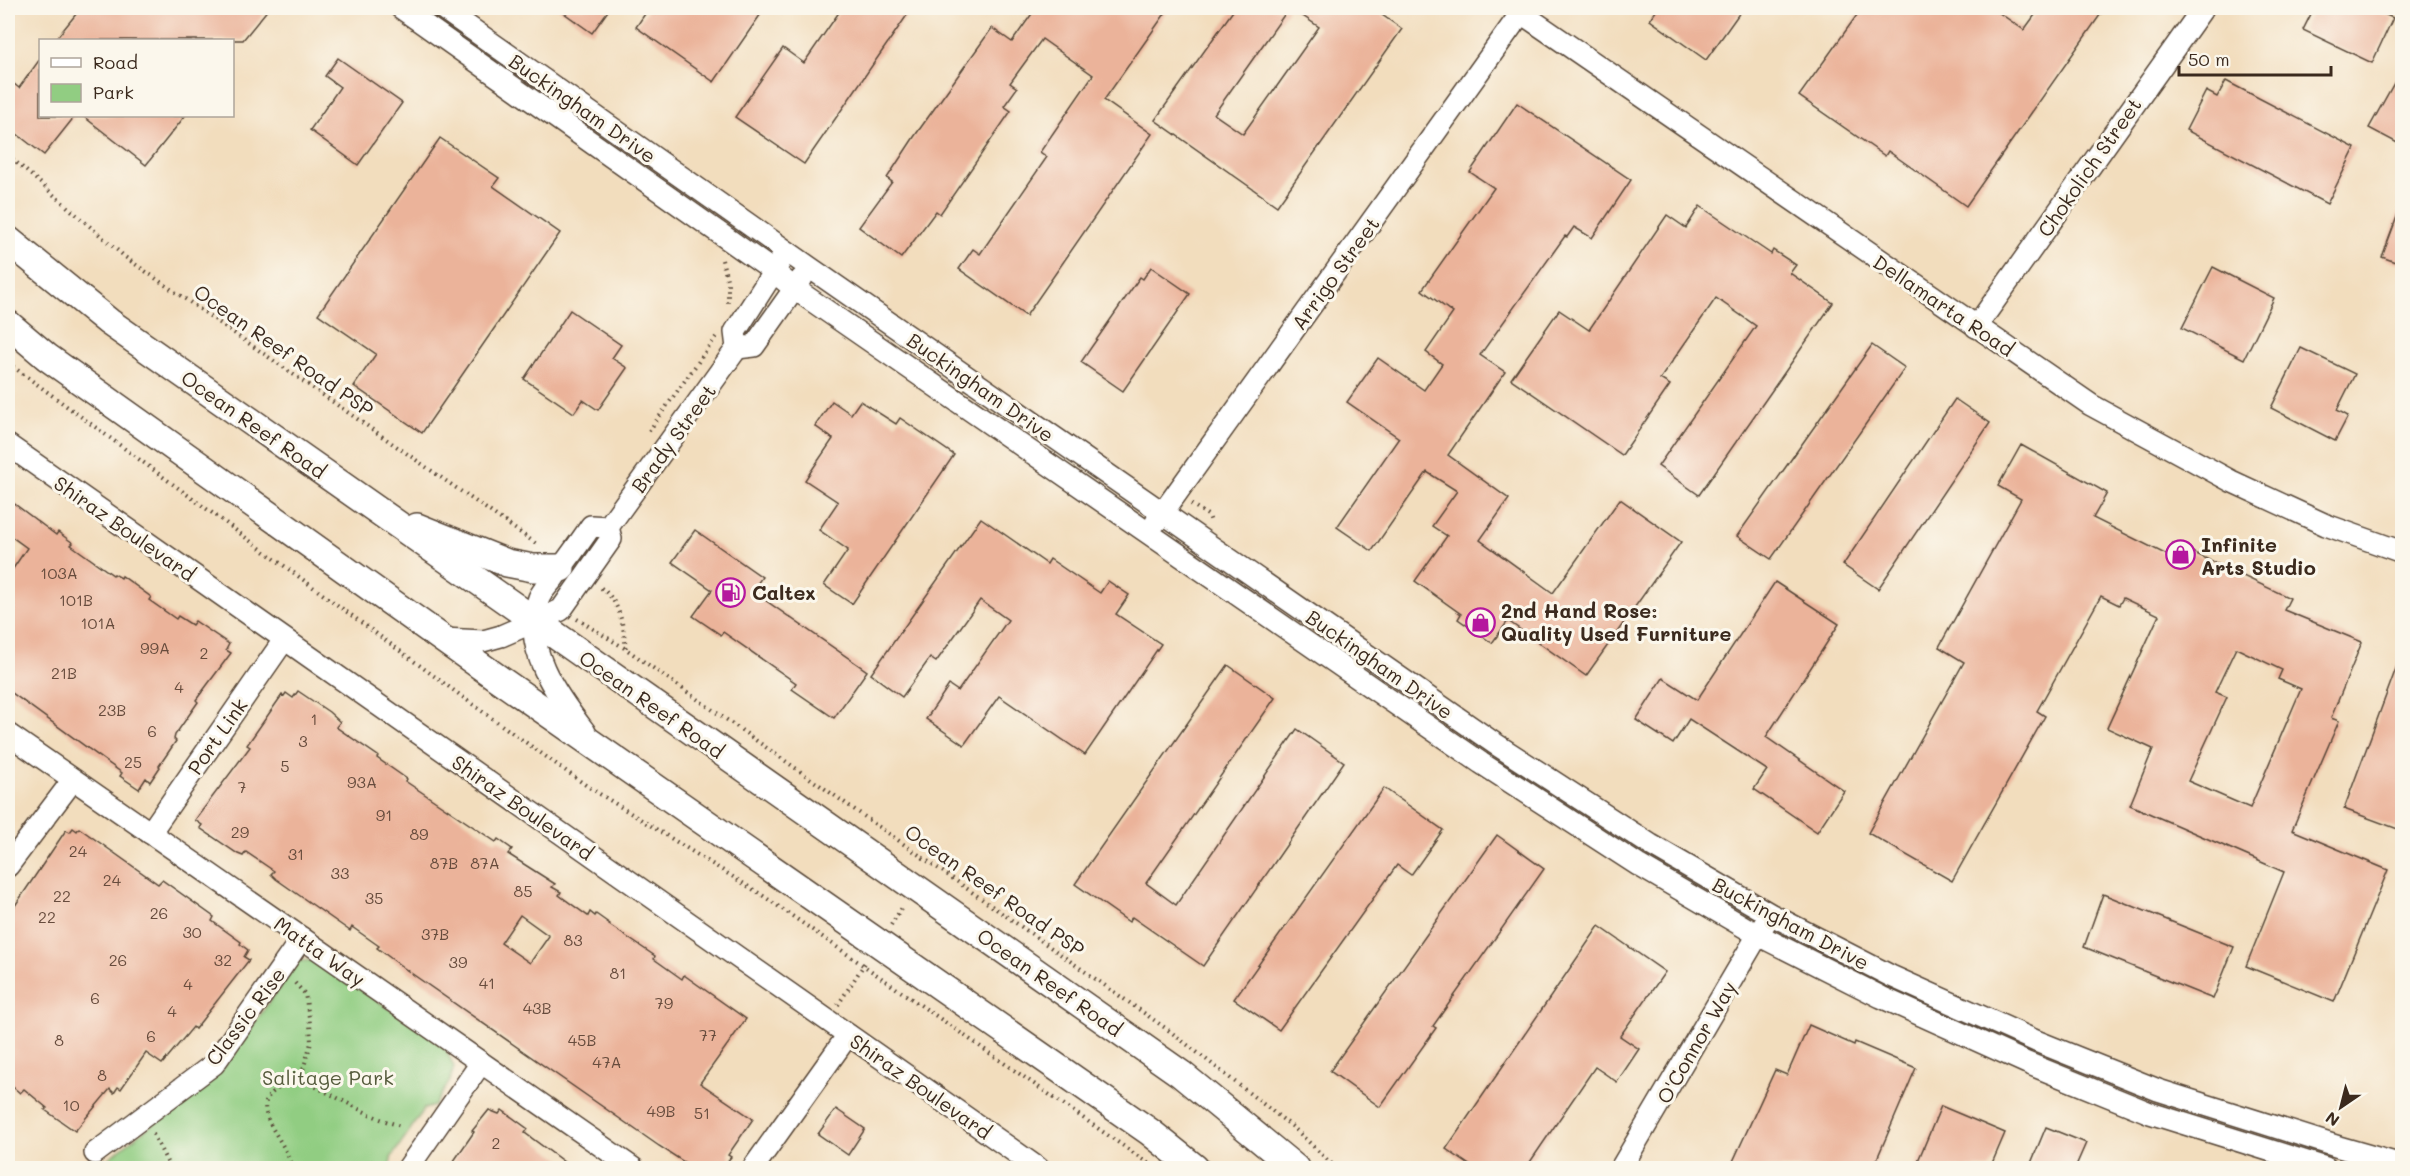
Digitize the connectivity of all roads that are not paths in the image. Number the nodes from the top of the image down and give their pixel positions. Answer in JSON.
{"nodes":[{"id":1,"x":403,"y":8,"type":"edge"},
{"id":2,"x":442,"y":8,"type":"edge"},
{"id":3,"x":2203,"y":8,"type":"edge"},
{"id":4,"x":1518,"y":10,"type":"edge"},
{"id":5,"x":8,"y":240,"type":"edge"},
{"id":6,"x":787,"y":252,"type":"junction"},
{"id":7,"x":809,"y":267,"type":"junction"},
{"id":8,"x":773,"y":271,"type":"junction"},
{"id":9,"x":795,"y":289,"type":"junction"},
{"id":10,"x":8,"y":324,"type":"edge"},
{"id":11,"x":1976,"y":327,"type":"junction"},
{"id":12,"x":737,"y":348,"type":"junction"},
{"id":13,"x":8,"y":445,"type":"edge"},
{"id":14,"x":377,"y":511,"type":"junction"},
{"id":15,"x":1162,"y":512,"type":"junction"},
{"id":16,"x":1149,"y":532,"type":"junction"},
{"id":17,"x":2403,"y":552,"type":"edge"},
{"id":18,"x":566,"y":566,"type":"junction"},
{"id":19,"x":535,"y":622,"type":"junction"},
{"id":20,"x":443,"y":639,"type":"junction"},
{"id":21,"x":284,"y":640,"type":"junction"},
{"id":22,"x":8,"y":734,"type":"edge"},
{"id":23,"x":597,"y":747,"type":"junction"},
{"id":24,"x":73,"y":780,"type":"junction"},
{"id":25,"x":150,"y":833,"type":"junction"},
{"id":26,"x":8,"y":867,"type":"edge"},
{"id":27,"x":1770,"y":914,"type":"junction"},
{"id":28,"x":1758,"y":936,"type":"junction"},
{"id":29,"x":302,"y":938,"type":"junction"},
{"id":30,"x":848,"y":1035,"type":"junction"},
{"id":31,"x":481,"y":1063,"type":"junction"},
{"id":32,"x":95,"y":1153,"type":"dead end"},
{"id":33,"x":2403,"y":1165,"type":"edge"},
{"id":34,"x":408,"y":1168,"type":"edge"},
{"id":35,"x":633,"y":1168,"type":"edge"},
{"id":36,"x":753,"y":1168,"type":"edge"},
{"id":37,"x":1038,"y":1168,"type":"edge"},
{"id":38,"x":1195,"y":1168,"type":"edge"},
{"id":39,"x":1294,"y":1168,"type":"edge"},
{"id":40,"x":1621,"y":1168,"type":"edge"},
{"id":41,"x":2326,"y":1168,"type":"edge"}],
"edges":[{"from":1,"to":8,"type":"street","name":"Buckingham Drive"},
{"from":2,"to":6,"type":"street","name":"Buckingham Drive"},
{"from":3,"to":11,"type":"street","name":"Chokolich Street"},
{"from":4,"to":11,"type":"street","name":"Dellamarta Road"},
{"from":4,"to":15,"type":"street","name":"Arrigo Street"},
{"from":5,"to":14,"type":"main road","name":"Ocean Reef Road"},
{"from":6,"to":7,"type":"street","name":"Buckingham Drive"},
{"from":6,"to":8,"type":"street","name":"Brady Street"},
{"from":7,"to":9,"type":"street","name":"Brady Street"},
{"from":7,"to":15,"type":"street","name":"Buckingham Drive"},
{"from":8,"to":9,"type":"street","name":"Buckingham Drive"},
{"from":8,"to":12,"type":"street","name":"Brady Street"},
{"from":9,"to":12,"type":"street","name":"Brady Street"},
{"from":9,"to":16,"type":"street","name":"Buckingham Drive"},
{"from":10,"to":20,"type":"main road"},
{"from":11,"to":17,"type":"street","name":"Dellamarta Road"},
{"from":12,"to":18,"type":"street","name":"Brady Street"},
{"from":13,"to":21,"type":"street","name":"Shiraz Boulevard"},
{"from":14,"to":18,"type":"main road"},
{"from":14,"to":19,"type":"main road","name":"Ocean Reef Road"},
{"from":15,"to":16,"type":"street","name":"Arrigo Street"},
{"from":15,"to":27,"type":"street","name":"Buckingham Drive"},
{"from":16,"to":28,"type":"street","name":"Buckingham Drive"},
{"from":18,"to":19,"type":"street","name":"Brady Street"},
{"from":18,"to":19,"type":"street","name":"Brady Street"},
{"from":19,"to":20,"type":"street"},
{"from":19,"to":23,"type":"street","name":"Brady Street"},
{"from":19,"to":39,"type":"main road","name":"Ocean Reef Road"},
{"from":20,"to":23,"type":"main road"},
{"from":21,"to":25,"type":"street","name":"Port Link"},
{"from":21,"to":30,"type":"street","name":"Shiraz Boulevard"},
{"from":22,"to":24,"type":"street","name":"Matta Way"},
{"from":23,"to":38,"type":"main road"},
{"from":24,"to":25,"type":"street","name":"Matta Way"},
{"from":24,"to":26,"type":"street"},
{"from":25,"to":29,"type":"street","name":"Matta Way"},
{"from":27,"to":28,"type":"street","name":"O'Connor Way"},
{"from":27,"to":33,"type":"street","name":"Buckingham Drive"},
{"from":28,"to":40,"type":"street","name":"O'Connor Way"},
{"from":28,"to":41,"type":"street","name":"Buckingham Drive"},
{"from":29,"to":31,"type":"street","name":"Matta Way"},
{"from":29,"to":32,"type":"street","name":"Classic Rise"},
{"from":30,"to":36,"type":"street"},
{"from":30,"to":37,"type":"street","name":"Shiraz Boulevard"},
{"from":31,"to":34,"type":"street"},
{"from":31,"to":35,"type":"street","name":"Matta Way"}]}
